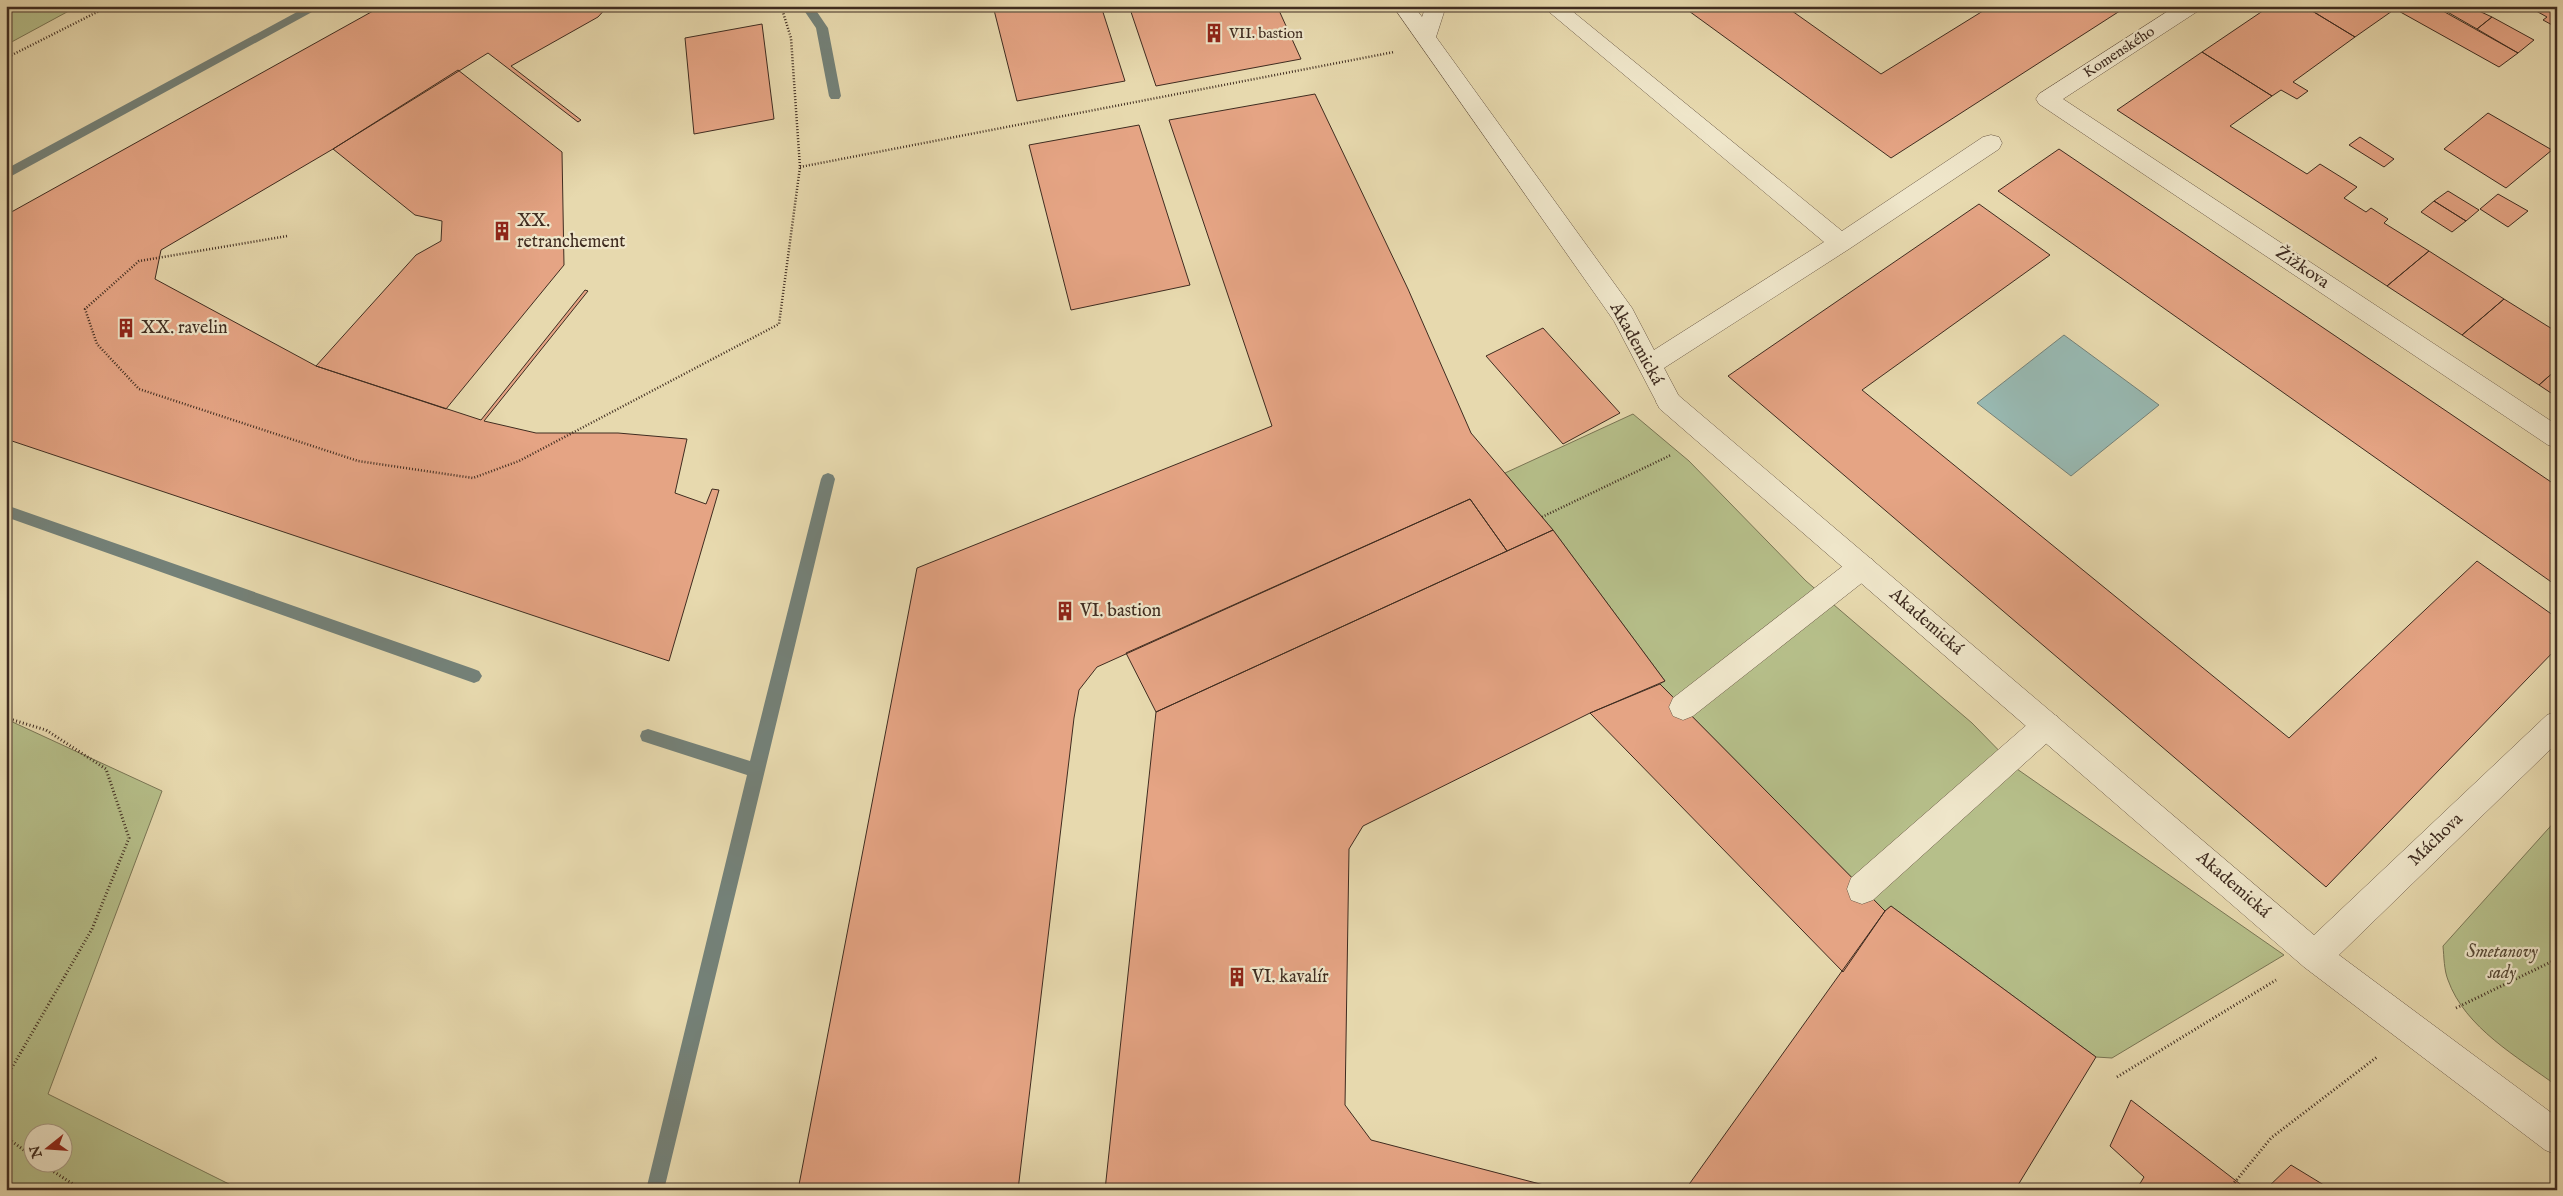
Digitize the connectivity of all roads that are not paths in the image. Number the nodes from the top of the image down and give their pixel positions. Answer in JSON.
{"nodes":[{"id":1,"x":1403,"y":6,"type":"edge"},
{"id":2,"x":1436,"y":6,"type":"edge"},
{"id":3,"x":1552,"y":6,"type":"edge"},
{"id":4,"x":2178,"y":9,"type":"edge"},
{"id":5,"x":1427,"y":42,"type":"junction"},
{"id":6,"x":2047,"y":99,"type":"joint"},
{"id":7,"x":1991,"y":142,"type":"dead end"},
{"id":8,"x":1841,"y":243,"type":"junction"},
{"id":9,"x":1648,"y":366,"type":"junction"},
{"id":10,"x":2557,"y":438,"type":"edge"},
{"id":11,"x":1862,"y":567,"type":"junction"},
{"id":12,"x":1683,"y":707,"type":"dead end"},
{"id":13,"x":2557,"y":724,"type":"edge"},
{"id":14,"x":2047,"y":725,"type":"junction"},
{"id":15,"x":1862,"y":889,"type":"dead end"},
{"id":16,"x":2315,"y":956,"type":"junction"},
{"id":17,"x":2557,"y":1138,"type":"edge"}],
"edges":[{"from":1,"to":5,"type":"street","name":"Akademická"},
{"from":2,"to":5,"type":"street"},
{"from":3,"to":8,"type":"street"},
{"from":4,"to":6,"type":"street","name":"Komenského"},
{"from":5,"to":9,"type":"street","name":"Akademická"},
{"from":6,"to":10,"type":"street","name":"Žižkova"},
{"from":7,"to":8,"type":"street"},
{"from":8,"to":9,"type":"street"},
{"from":9,"to":11,"type":"street","name":"Akademická"},
{"from":11,"to":12,"type":"street"},
{"from":11,"to":14,"type":"street","name":"Akademická"},
{"from":13,"to":16,"type":"street","name":"Máchova"},
{"from":14,"to":15,"type":"street"},
{"from":14,"to":16,"type":"street","name":"Akademická"},
{"from":16,"to":17,"type":"street","name":"Akademická"}]}
